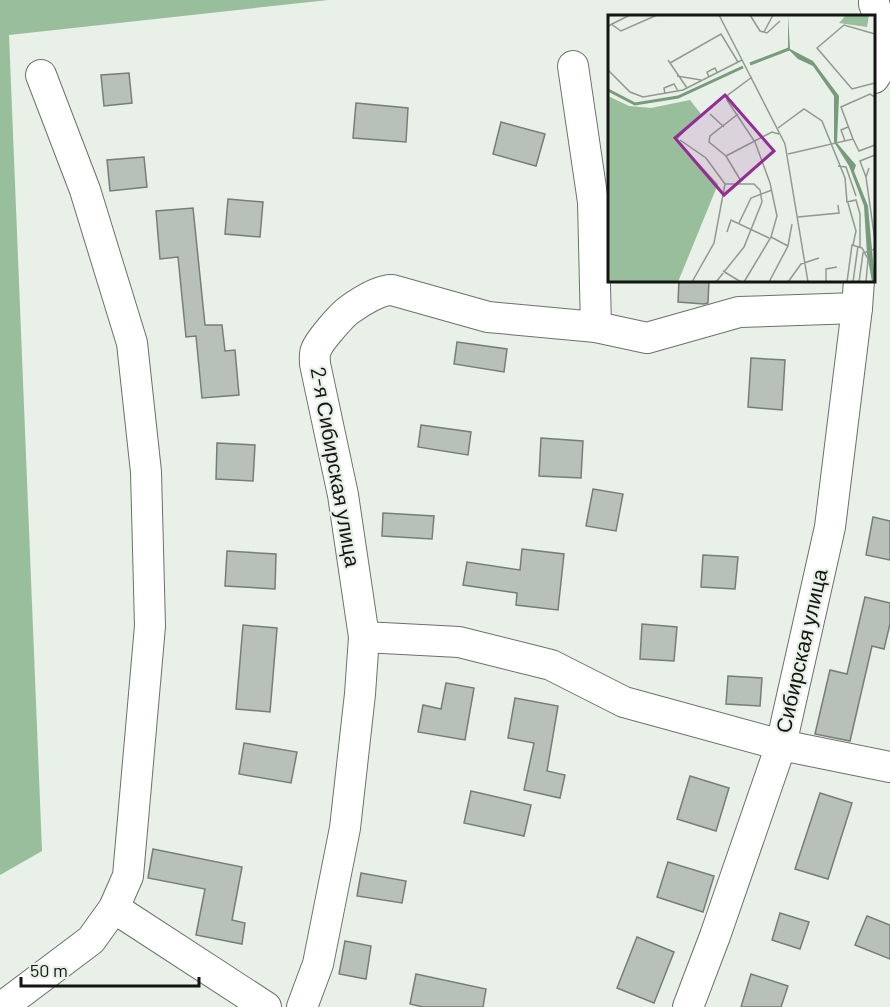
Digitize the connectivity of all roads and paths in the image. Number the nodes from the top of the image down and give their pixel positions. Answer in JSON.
{"nodes":[{"id":1,"x":874,"y":0,"type":"edge"},
{"id":2,"x":890,"y":45,"type":"edge"},
{"id":3,"x":890,"y":54,"type":"edge"},
{"id":4,"x":573,"y":66,"type":"dead end"},
{"id":5,"x":40,"y":75,"type":"dead end"},
{"id":6,"x":875,"y":75,"type":"edge"},
{"id":7,"x":858,"y":294,"type":"edge"},
{"id":8,"x":596,"y":327,"type":"junction"},
{"id":9,"x":364,"y":637,"type":"junction"},
{"id":10,"x":781,"y":745,"type":"junction"},
{"id":11,"x":890,"y":767,"type":"edge"},
{"id":12,"x":114,"y":908,"type":"junction"},
{"id":13,"x":2,"y":1007,"type":"edge"},
{"id":14,"x":266,"y":1007,"type":"edge"},
{"id":15,"x":302,"y":1007,"type":"edge"},
{"id":16,"x":688,"y":1007,"type":"edge"}],
"edges":[{"from":1,"to":2,"type":"street"},
{"from":3,"to":6,"type":"street"},
{"from":4,"to":8,"type":"street"},
{"from":5,"to":12,"type":"street"},
{"from":7,"to":8,"type":"street","name":"2-я Сибирская улица"},
{"from":7,"to":10,"type":"street","name":"Сибирская улица"},
{"from":8,"to":9,"type":"street","name":"2-я Сибирская улица"},
{"from":9,"to":10,"type":"street"},
{"from":9,"to":15,"type":"street","name":"2-я Сибирская улица"},
{"from":10,"to":11,"type":"street"},
{"from":10,"to":16,"type":"street","name":"Сибирская улица"},
{"from":12,"to":13,"type":"street"},
{"from":12,"to":14,"type":"street"}]}
